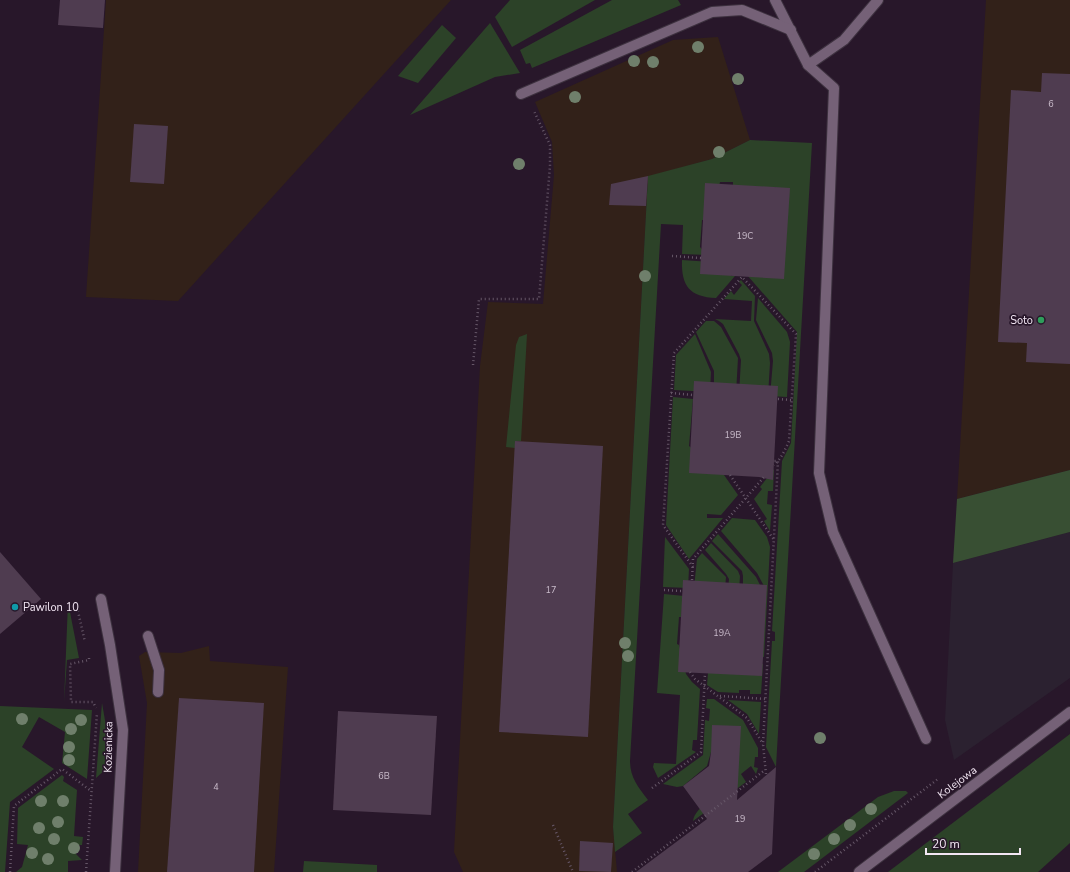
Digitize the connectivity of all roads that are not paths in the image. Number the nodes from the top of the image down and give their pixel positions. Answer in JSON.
{"nodes":[{"id":1,"x":775,"y":0,"type":"edge"},
{"id":2,"x":878,"y":0,"type":"edge"},
{"id":3,"x":791,"y":30,"type":"junction"},
{"id":4,"x":808,"y":65,"type":"junction"},
{"id":5,"x":523,"y":93,"type":"road end"},
{"id":6,"x":101,"y":599,"type":"dead end"},
{"id":7,"x":148,"y":636,"type":"dead end"},
{"id":8,"x":158,"y":692,"type":"dead end"},
{"id":9,"x":1070,"y":712,"type":"edge"},
{"id":10,"x":926,"y":739,"type":"dead end"},
{"id":11,"x":115,"y":872,"type":"edge"},
{"id":12,"x":859,"y":872,"type":"edge"}],
"edges":[{"from":1,"to":3,"type":"street"},
{"from":2,"to":4,"type":"street"},
{"from":3,"to":4,"type":"street"},
{"from":3,"to":5,"type":"street"},
{"from":4,"to":10,"type":"street"},
{"from":6,"to":11,"type":"street","name":"Kozienicka"},
{"from":7,"to":8,"type":"street"},
{"from":9,"to":12,"type":"street","name":"Kolejowa"}]}
